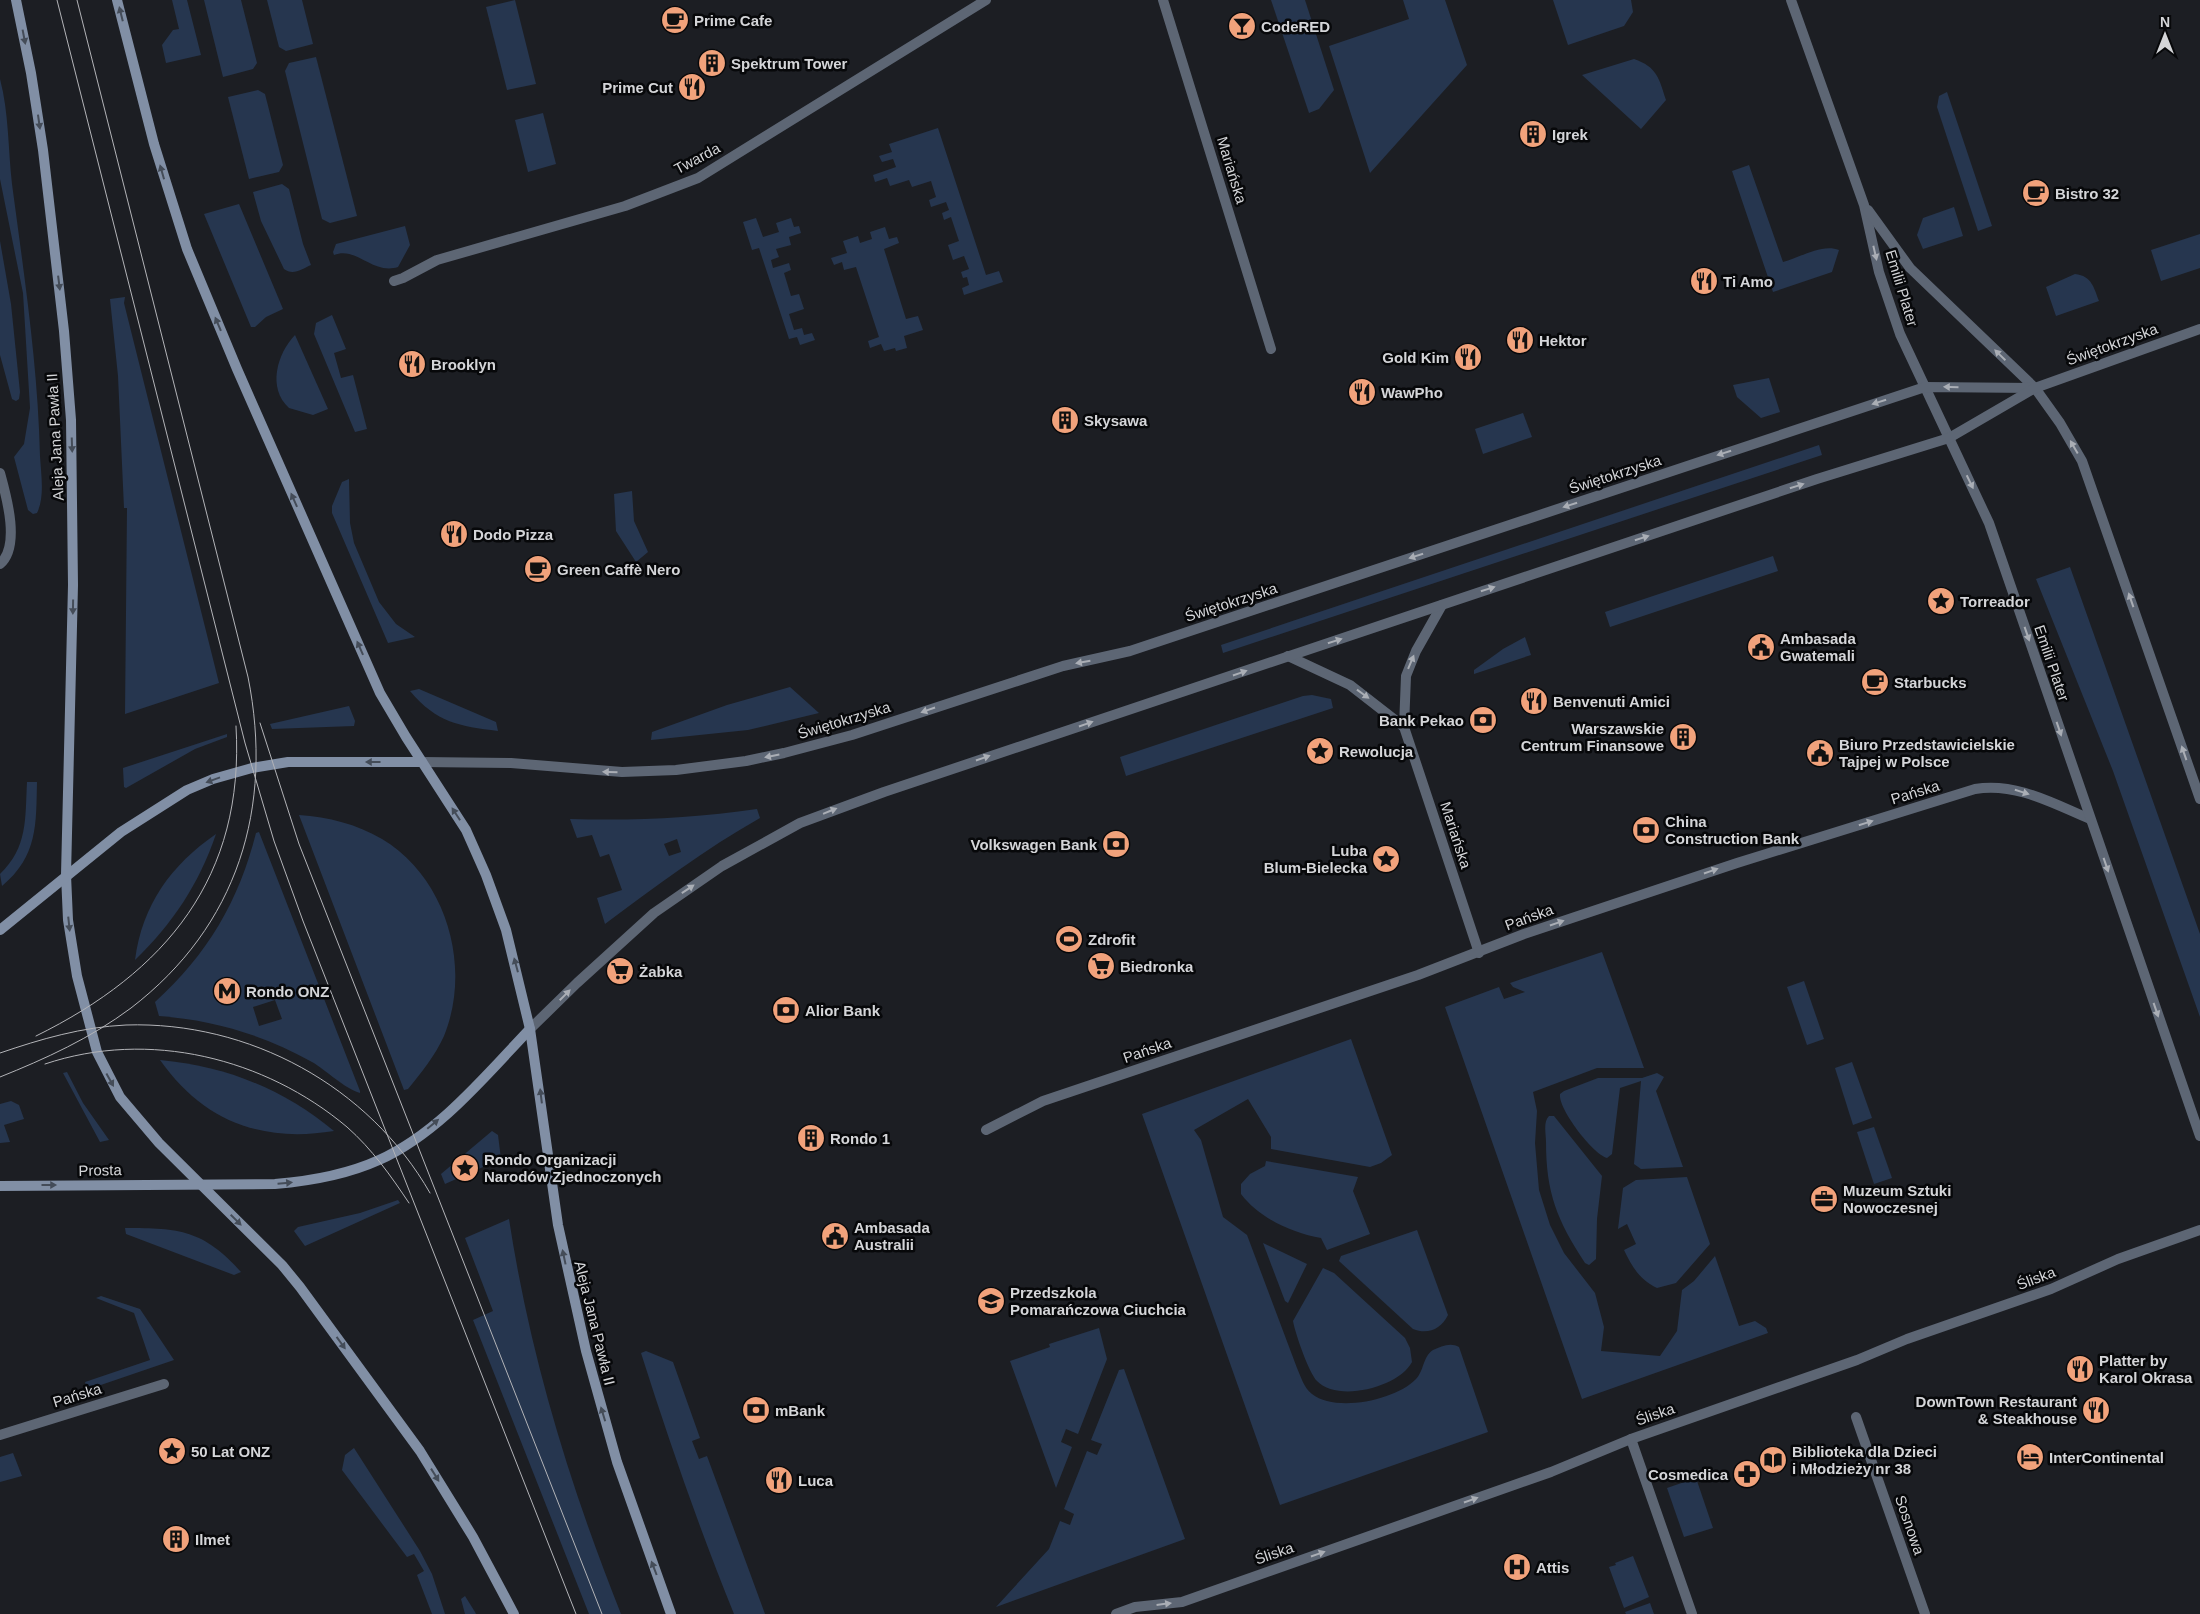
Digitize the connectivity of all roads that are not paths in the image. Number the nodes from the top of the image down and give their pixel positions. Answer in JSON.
{"nodes":[{"id":1,"x":16,"y":0,"type":"edge"},
{"id":2,"x":117,"y":0,"type":"edge"},
{"id":3,"x":986,"y":0,"type":"edge"},
{"id":4,"x":1162,"y":0,"type":"edge"},
{"id":5,"x":1791,"y":0,"type":"edge"},
{"id":6,"x":1864,"y":205,"type":"junction"},
{"id":7,"x":394,"y":280,"type":"dead end"},
{"id":8,"x":2200,"y":329,"type":"edge"},
{"id":9,"x":1271,"y":349,"type":"dead end"},
{"id":10,"x":1925,"y":387,"type":"junction"},
{"id":11,"x":2035,"y":388,"type":"junction"},
{"id":12,"x":1949,"y":438,"type":"junction"},
{"id":13,"x":0,"y":473,"type":"edge"},
{"id":14,"x":0,"y":564,"type":"edge"},
{"id":15,"x":1442,"y":605,"type":"junction"},
{"id":16,"x":1288,"y":656,"type":"junction"},
{"id":17,"x":1404,"y":727,"type":"junction"},
{"id":18,"x":422,"y":762,"type":"junction"},
{"id":19,"x":2200,"y":799,"type":"edge"},
{"id":20,"x":2090,"y":819,"type":"junction"},
{"id":21,"x":66,"y":875,"type":"junction"},
{"id":22,"x":0,"y":930,"type":"edge"},
{"id":23,"x":1478,"y":953,"type":"junction"},
{"id":24,"x":530,"y":1029,"type":"junction"},
{"id":25,"x":986,"y":1130,"type":"dead end"},
{"id":26,"x":2200,"y":1136,"type":"edge"},
{"id":27,"x":201,"y":1185,"type":"junction"},
{"id":28,"x":0,"y":1186,"type":"edge"},
{"id":29,"x":2200,"y":1230,"type":"edge"},
{"id":30,"x":164,"y":1384,"type":"dead end"},
{"id":31,"x":1856,"y":1417,"type":"dead end"},
{"id":32,"x":0,"y":1435,"type":"edge"},
{"id":33,"x":1630,"y":1439,"type":"junction"},
{"id":34,"x":514,"y":1614,"type":"edge"},
{"id":35,"x":672,"y":1614,"type":"edge"},
{"id":36,"x":1116,"y":1614,"type":"edge"},
{"id":37,"x":1692,"y":1614,"type":"edge"},
{"id":38,"x":1925,"y":1614,"type":"edge"}],
"edges":[{"from":1,"to":21,"type":"main road","name":"Aleja Jana Pawła II","one_way":true},
{"from":18,"to":2,"type":"main road","one_way":true},
{"from":3,"to":7,"type":"street","name":"Twarda"},
{"from":4,"to":9,"type":"street","name":"Mariańska"},
{"from":5,"to":6,"type":"street","name":"Emilii Plater"},
{"from":6,"to":10,"type":"street","name":"Emilii Plater","one_way":true},
{"from":11,"to":6,"type":"street","name":"Emilii Plater","one_way":true},
{"from":8,"to":11,"type":"street","name":"Świętokrzyska"},
{"from":11,"to":10,"type":"street","name":"Świętokrzyska","one_way":true},
{"from":10,"to":12,"type":"street","name":"Emilii Plater"},
{"from":10,"to":18,"type":"street","name":"Świętokrzyska","one_way":true},
{"from":11,"to":12,"type":"street","name":"Świętokrzyska"},
{"from":19,"to":11,"type":"street","name":"Emilii Plater","one_way":true},
{"from":15,"to":12,"type":"street","name":"Świętokrzyska","one_way":true},
{"from":12,"to":20,"type":"street","name":"Emilii Plater","one_way":true},
{"from":13,"to":14,"type":"street"},
{"from":16,"to":15,"type":"street","name":"Świętokrzyska","one_way":true},
{"from":17,"to":15,"type":"street","name":"Mariańska","one_way":true},
{"from":16,"to":17,"type":"street","one_way":true},
{"from":24,"to":16,"type":"street","name":"Świętokrzyska","one_way":true},
{"from":17,"to":23,"type":"street","name":"Mariańska"},
{"from":18,"to":21,"type":"main road","one_way":true},
{"from":24,"to":18,"type":"main road","one_way":true},
{"from":23,"to":20,"type":"street","name":"Pańska","one_way":true},
{"from":20,"to":26,"type":"street","name":"Emilii Plater","one_way":true},
{"from":21,"to":22,"type":"main road"},
{"from":21,"to":27,"type":"main road","one_way":true},
{"from":23,"to":25,"type":"street","name":"Pańska"},
{"from":27,"to":24,"type":"main road","one_way":true},
{"from":35,"to":24,"type":"main road","name":"Aleja Jana Pawła II","one_way":true},
{"from":28,"to":27,"type":"main road","name":"Prosta","one_way":true},
{"from":27,"to":34,"type":"main road","one_way":true},
{"from":29,"to":33,"type":"street","name":"Śliska"},
{"from":30,"to":32,"type":"street","name":"Pańska"},
{"from":31,"to":38,"type":"street","name":"Sosnowa"},
{"from":36,"to":33,"type":"street","name":"Śliska","one_way":true},
{"from":33,"to":37,"type":"street"}]}
